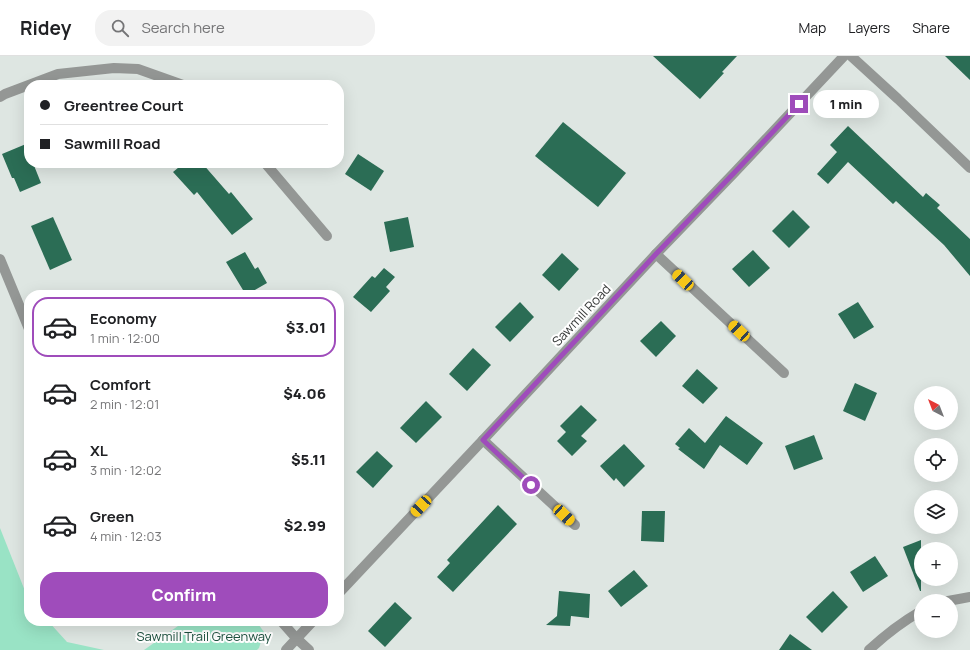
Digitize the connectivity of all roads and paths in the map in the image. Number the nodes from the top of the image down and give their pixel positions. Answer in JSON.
{"nodes":[{"id":1,"x":844,"y":56,"type":"edge"},
{"id":2,"x":851,"y":56,"type":"edge"},
{"id":3,"x":42,"y":80,"type":"edge"},
{"id":4,"x":169,"y":80,"type":"edge"},
{"id":5,"x":24,"y":87,"type":"edge"},
{"id":6,"x":0,"y":97,"type":"edge"},
{"id":7,"x":269,"y":168,"type":"edge"},
{"id":8,"x":970,"y":168,"type":"edge"},
{"id":9,"x":326,"y":236,"type":"dead end"},
{"id":10,"x":656,"y":254,"type":"junction"},
{"id":11,"x":0,"y":259,"type":"edge"},
{"id":12,"x":24,"y":317,"type":"edge"},
{"id":13,"x":784,"y":372,"type":"dead end"},
{"id":14,"x":483,"y":440,"type":"junction"},
{"id":15,"x":575,"y":525,"type":"dead end"},
{"id":16,"x":344,"y":588,"type":"edge"},
{"id":17,"x":970,"y":597,"type":"edge"},
{"id":18,"x":958,"y":599,"type":"edge"},
{"id":19,"x":914,"y":615,"type":"edge"},
{"id":20,"x":285,"y":626,"type":"edge"},
{"id":21,"x":308,"y":626,"type":"edge"},
{"id":22,"x":296,"y":638,"type":"junction"},
{"id":23,"x":286,"y":650,"type":"edge"},
{"id":24,"x":309,"y":650,"type":"edge"},
{"id":25,"x":869,"y":650,"type":"edge"}],
"edges":[{"from":1,"to":10,"type":"street","name":"Sawmill Road"},
{"from":2,"to":8,"type":"street"},
{"from":3,"to":4,"type":"street"},
{"from":5,"to":6,"type":"street"},
{"from":7,"to":9,"type":"street"},
{"from":10,"to":13,"type":"street"},
{"from":10,"to":14,"type":"street","name":"Sawmill Road"},
{"from":11,"to":12,"type":"street"},
{"from":14,"to":15,"type":"street"},
{"from":14,"to":16,"type":"street","name":"Sawmill Road"},
{"from":17,"to":18,"type":"street"},
{"from":19,"to":25,"type":"street"},
{"from":20,"to":22,"type":"street"},
{"from":21,"to":22,"type":"street"},
{"from":22,"to":23,"type":"street"},
{"from":22,"to":24,"type":"street"}]}
